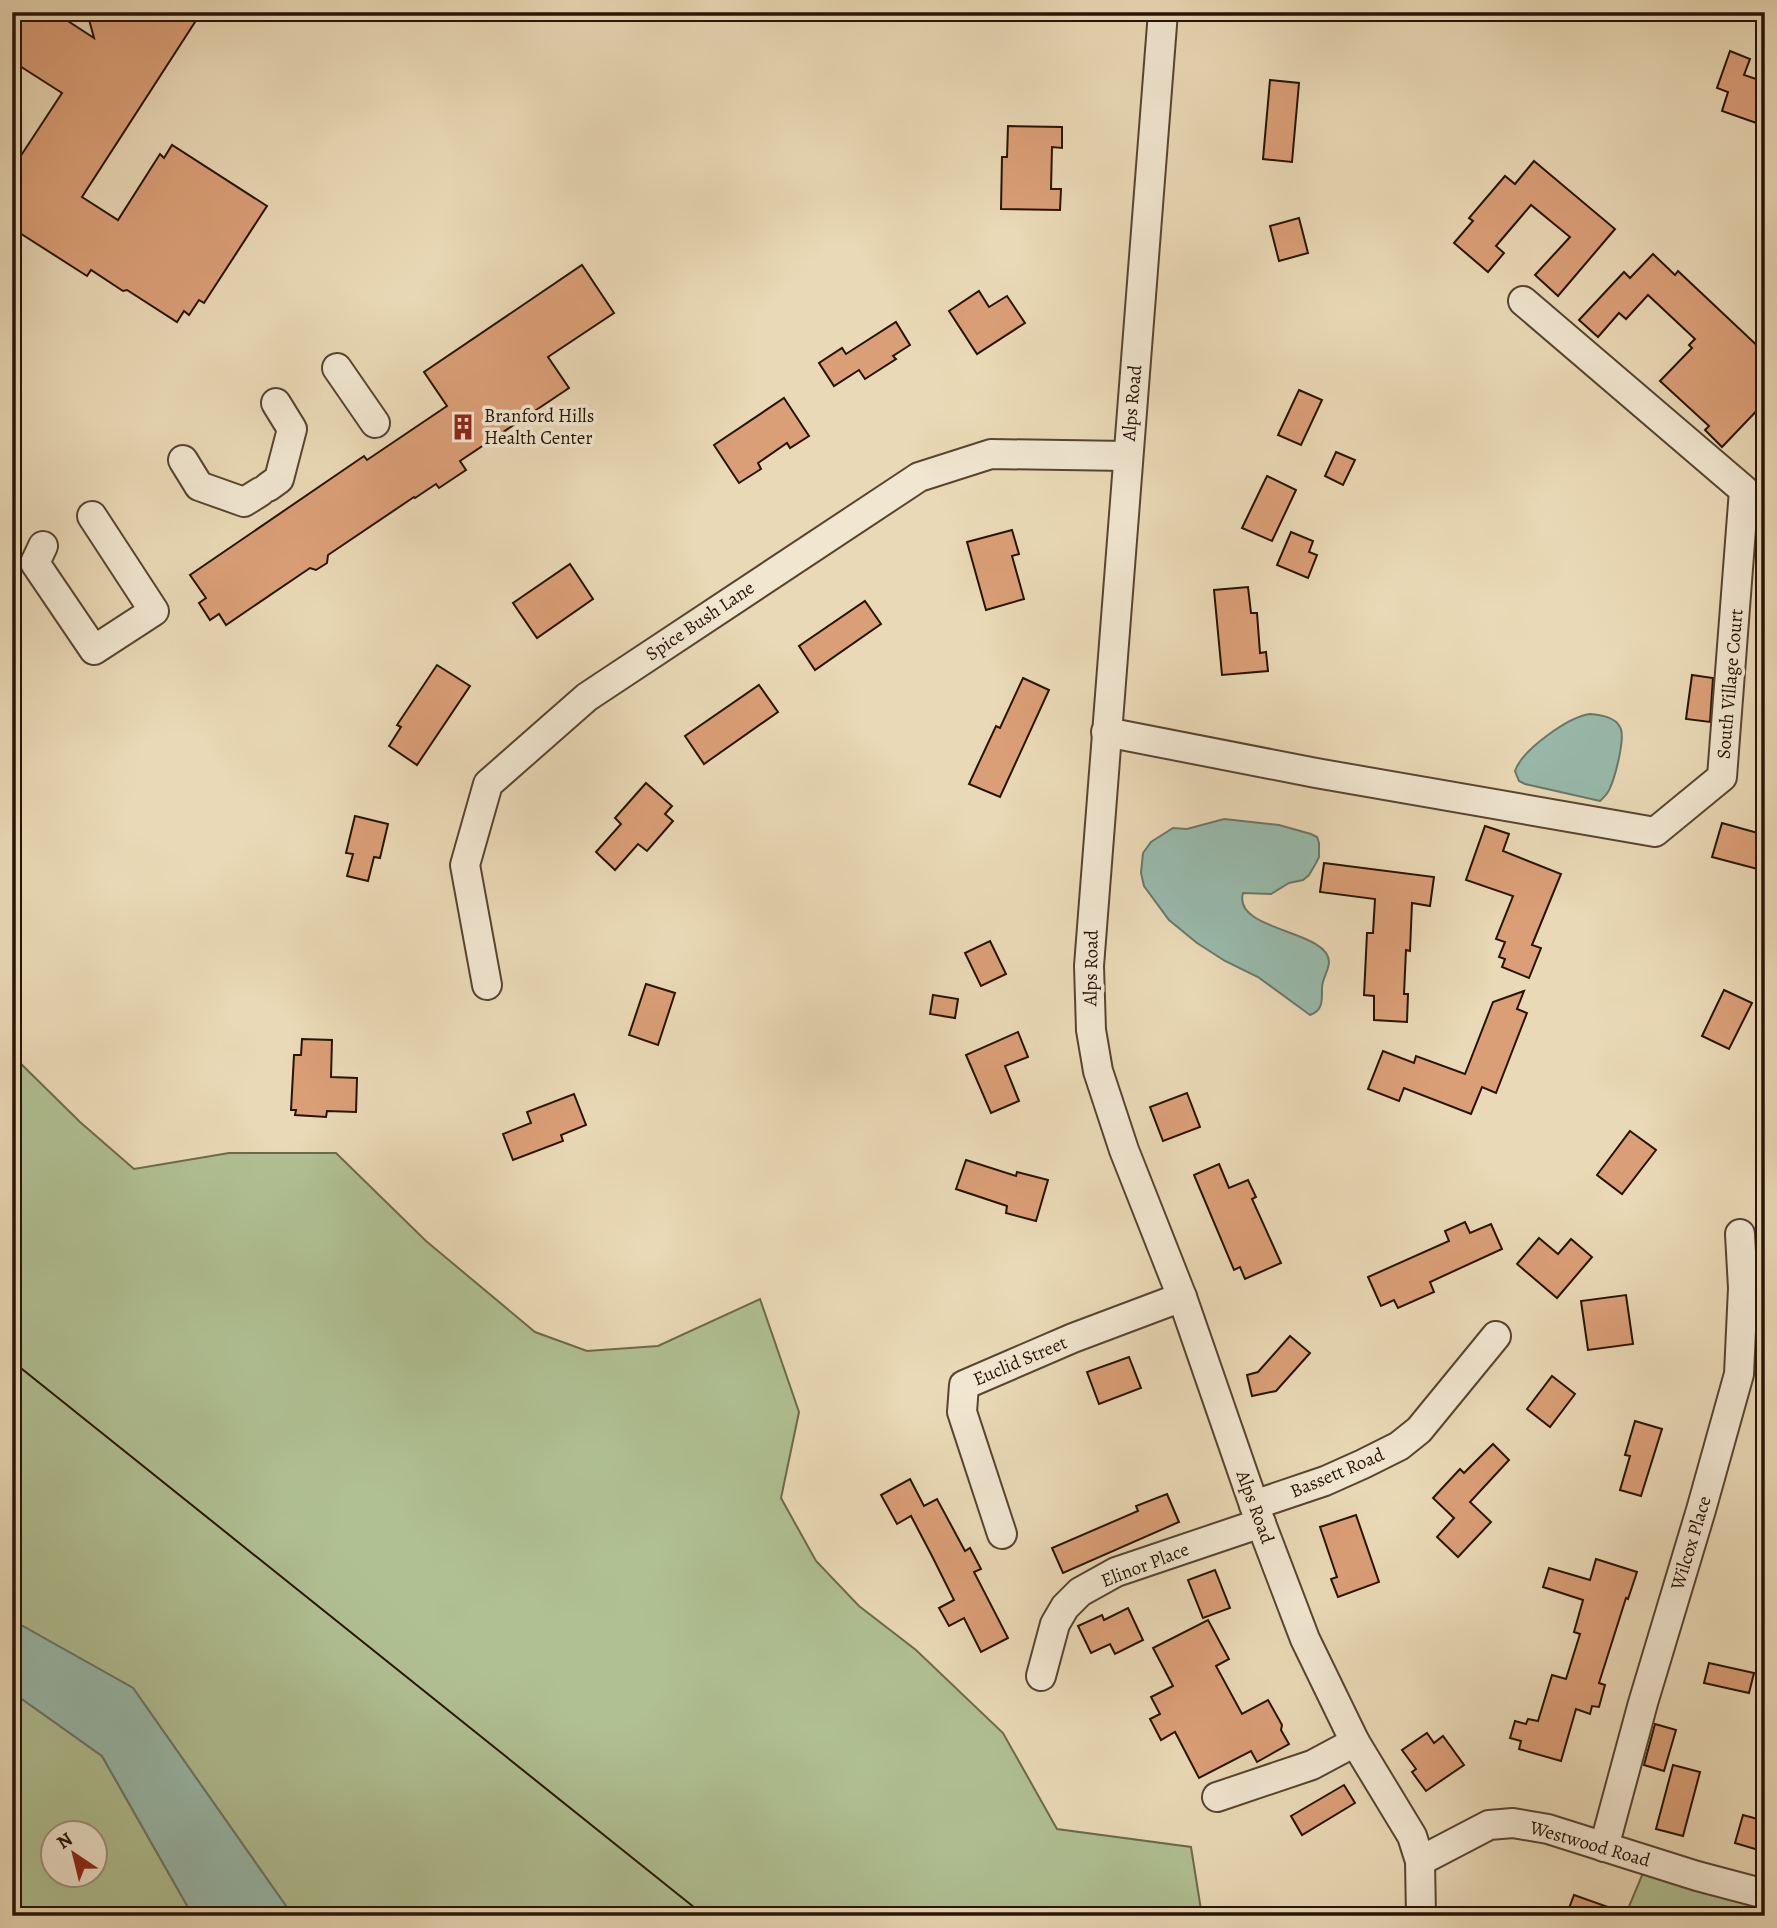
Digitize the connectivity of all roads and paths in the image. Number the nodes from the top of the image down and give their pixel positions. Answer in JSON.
{"nodes":[{"id":1,"x":1163,"y":12,"type":"edge"},
{"id":2,"x":1523,"y":301,"type":"dead end"},
{"id":3,"x":337,"y":368,"type":"dead end"},
{"id":4,"x":276,"y":403,"type":"dead end"},
{"id":5,"x":374,"y":423,"type":"dead end"},
{"id":6,"x":1127,"y":456,"type":"junction"},
{"id":7,"x":183,"y":460,"type":"dead end"},
{"id":8,"x":92,"y":516,"type":"dead end"},
{"id":9,"x":43,"y":546,"type":"dead end"},
{"id":10,"x":1106,"y":732,"type":"junction"},
{"id":11,"x":487,"y":985,"type":"dead end"},
{"id":12,"x":1740,"y":1234,"type":"dead end"},
{"id":13,"x":1182,"y":1297,"type":"junction"},
{"id":14,"x":1496,"y":1336,"type":"dead end"},
{"id":15,"x":1257,"y":1514,"type":"junction"},
{"id":16,"x":1002,"y":1534,"type":"dead end"},
{"id":17,"x":1041,"y":1676,"type":"dead end"},
{"id":18,"x":1356,"y":1742,"type":"junction"},
{"id":19,"x":1217,"y":1797,"type":"dead end"},
{"id":20,"x":1604,"y":1847,"type":"junction"},
{"id":21,"x":1420,"y":1861,"type":"junction"},
{"id":22,"x":1765,"y":1894,"type":"edge"},
{"id":23,"x":1421,"y":1916,"type":"edge"}],
"edges":[{"from":1,"to":6,"type":"street","name":"Alps Road"},
{"from":2,"to":10,"type":"street","name":"South Village Court"},
{"from":3,"to":5,"type":"street"},
{"from":4,"to":7,"type":"street"},
{"from":6,"to":10,"type":"street","name":"Alps Road"},
{"from":6,"to":11,"type":"street","name":"Spice Bush Lane"},
{"from":8,"to":9,"type":"street"},
{"from":10,"to":13,"type":"street","name":"Alps Road"},
{"from":12,"to":20,"type":"street","name":"Wilcox Place"},
{"from":13,"to":15,"type":"street","name":"Alps Road"},
{"from":13,"to":16,"type":"street","name":"Euclid Street"},
{"from":14,"to":15,"type":"street","name":"Bassett Road"},
{"from":15,"to":17,"type":"street","name":"Elinor Place"},
{"from":15,"to":18,"type":"street","name":"Alps Road"},
{"from":18,"to":19,"type":"street"},
{"from":18,"to":21,"type":"street","name":"Alps Road"},
{"from":20,"to":21,"type":"street","name":"Westwood Road"},
{"from":20,"to":22,"type":"street","name":"Westwood Road"},
{"from":21,"to":23,"type":"street","name":"Alps Road"}]}
